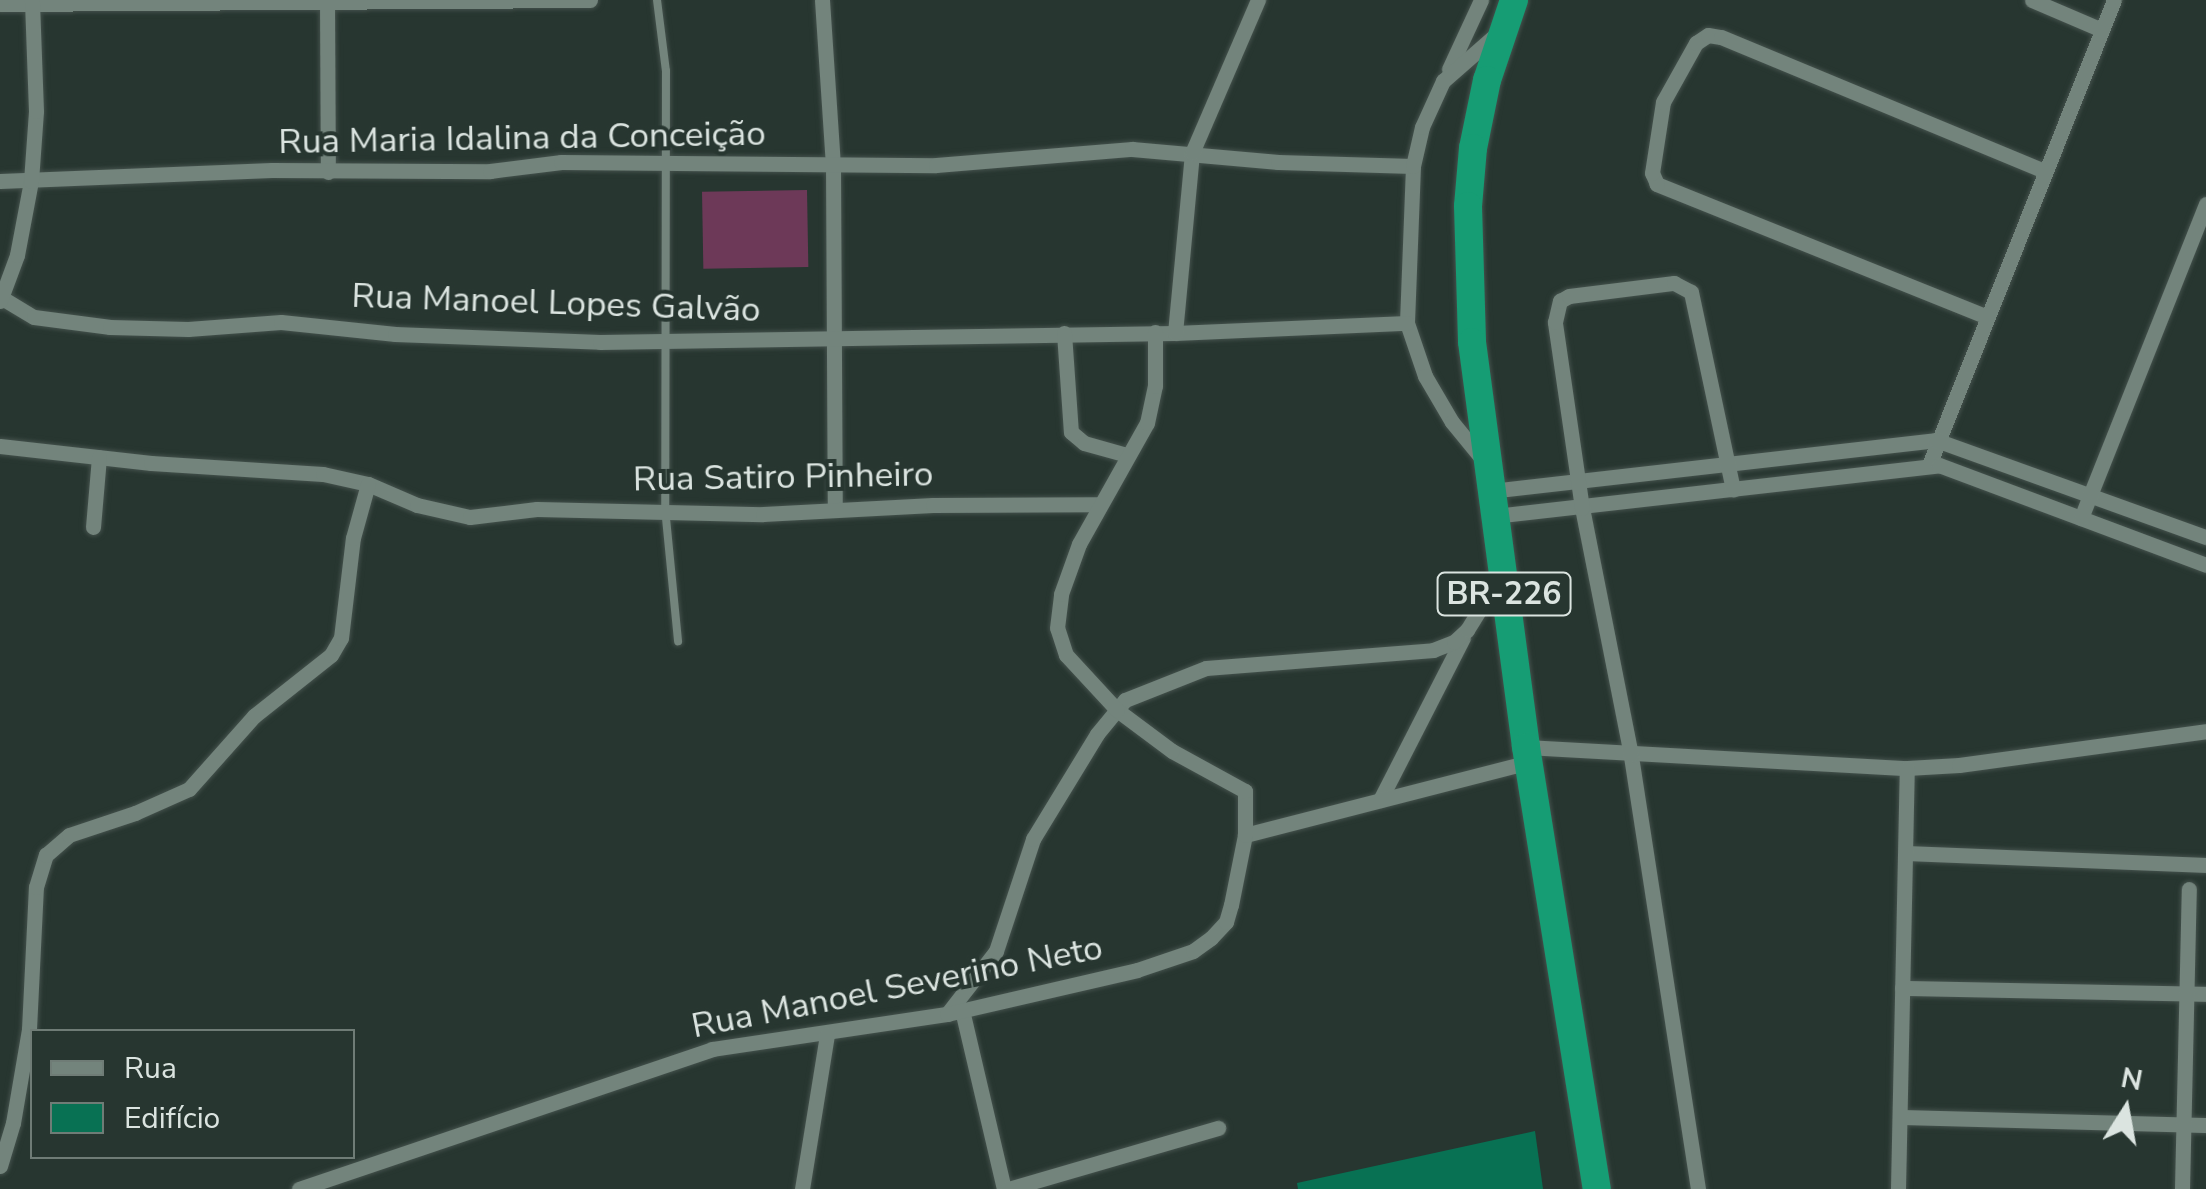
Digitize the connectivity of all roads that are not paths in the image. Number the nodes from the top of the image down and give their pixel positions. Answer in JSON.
{"nodes":[{"id":1,"x":327,"y":0,"type":"edge"},
{"id":2,"x":590,"y":0,"type":"edge"},
{"id":3,"x":657,"y":0,"type":"edge"},
{"id":4,"x":822,"y":0,"type":"edge"},
{"id":5,"x":1258,"y":0,"type":"edge"},
{"id":6,"x":1481,"y":0,"type":"edge"},
{"id":7,"x":1514,"y":0,"type":"edge"},
{"id":8,"x":2032,"y":0,"type":"edge"},
{"id":9,"x":2114,"y":0,"type":"edge"},
{"id":10,"x":32,"y":2,"type":"edge"},
{"id":11,"x":0,"y":4,"type":"edge"},
{"id":12,"x":1502,"y":30,"type":"junction"},
{"id":13,"x":2102,"y":30,"type":"junction"},
{"id":14,"x":1443,"y":81,"type":"junction"},
{"id":15,"x":1192,"y":153,"type":"junction"},
{"id":16,"x":666,"y":162,"type":"junction"},
{"id":17,"x":833,"y":165,"type":"junction"},
{"id":18,"x":1413,"y":166,"type":"junction"},
{"id":19,"x":2045,"y":171,"type":"junction"},
{"id":20,"x":328,"y":172,"type":"junction"},
{"id":21,"x":0,"y":181,"type":"edge"},
{"id":22,"x":30,"y":181,"type":"junction"},
{"id":23,"x":2206,"y":204,"type":"edge"},
{"id":24,"x":1,"y":300,"type":"edge"},
{"id":25,"x":1986,"y":316,"type":"junction"},
{"id":26,"x":1407,"y":323,"type":"junction"},
{"id":27,"x":1156,"y":332,"type":"junction"},
{"id":28,"x":1064,"y":333,"type":"junction"},
{"id":29,"x":1175,"y":333,"type":"junction"},
{"id":30,"x":832,"y":336,"type":"junction"},
{"id":31,"x":665,"y":342,"type":"junction"},
{"id":32,"x":1936,"y":440,"type":"junction"},
{"id":33,"x":0,"y":446,"type":"edge"},
{"id":34,"x":1126,"y":456,"type":"junction"},
{"id":35,"x":99,"y":458,"type":"junction"},
{"id":36,"x":1729,"y":462,"type":"junction"},
{"id":37,"x":1928,"y":466,"type":"junction"},
{"id":38,"x":1579,"y":482,"type":"junction"},
{"id":39,"x":368,"y":484,"type":"junction"},
{"id":40,"x":1733,"y":490,"type":"junction"},
{"id":41,"x":1491,"y":491,"type":"junction"},
{"id":42,"x":2090,"y":494,"type":"junction"},
{"id":43,"x":1098,"y":504,"type":"junction"},
{"id":44,"x":665,"y":508,"type":"junction"},
{"id":45,"x":835,"y":508,"type":"junction"},
{"id":46,"x":1582,"y":508,"type":"junction"},
{"id":47,"x":2080,"y":518,"type":"junction"},
{"id":48,"x":93,"y":527,"type":"dead end"},
{"id":49,"x":2206,"y":537,"type":"edge"},
{"id":50,"x":2206,"y":565,"type":"edge"},
{"id":51,"x":1502,"y":575,"type":"junction"},
{"id":52,"x":1467,"y":630,"type":"junction"},
{"id":53,"x":678,"y":641,"type":"dead end"},
{"id":54,"x":1117,"y":710,"type":"junction"},
{"id":55,"x":2206,"y":731,"type":"edge"},
{"id":56,"x":1528,"y":754,"type":"junction"},
{"id":57,"x":1631,"y":755,"type":"junction"},
{"id":58,"x":1907,"y":768,"type":"junction"},
{"id":59,"x":1380,"y":800,"type":"junction"},
{"id":60,"x":1245,"y":834,"type":"junction"},
{"id":61,"x":1907,"y":854,"type":"junction"},
{"id":62,"x":2206,"y":865,"type":"edge"},
{"id":63,"x":2189,"y":889,"type":"dead end"},
{"id":64,"x":1902,"y":988,"type":"junction"},
{"id":65,"x":2189,"y":993,"type":"junction"},
{"id":66,"x":2206,"y":994,"type":"edge"},
{"id":67,"x":955,"y":1012,"type":"junction"},
{"id":68,"x":827,"y":1034,"type":"junction"},
{"id":69,"x":1900,"y":1117,"type":"junction"},
{"id":70,"x":2184,"y":1125,"type":"junction"},
{"id":71,"x":2206,"y":1125,"type":"edge"},
{"id":72,"x":1218,"y":1128,"type":"dead end"},
{"id":73,"x":0,"y":1166,"type":"edge"},
{"id":74,"x":299,"y":1189,"type":"edge"},
{"id":75,"x":802,"y":1189,"type":"edge"},
{"id":76,"x":1006,"y":1189,"type":"edge"},
{"id":77,"x":1596,"y":1189,"type":"edge"},
{"id":78,"x":1698,"y":1189,"type":"edge"},
{"id":79,"x":1898,"y":1189,"type":"edge"},
{"id":80,"x":2182,"y":1189,"type":"edge"}],
"edges":[{"from":1,"to":2,"type":"street"},
{"from":1,"to":10,"type":"street"},
{"from":1,"to":20,"type":"street"},
{"from":3,"to":16,"type":"lane"},
{"from":4,"to":17,"type":"street"},
{"from":5,"to":15,"type":"street"},
{"from":6,"to":14,"type":"street"},
{"from":7,"to":12,"type":"highway","number":"BR-226"},
{"from":8,"to":13,"type":"street"},
{"from":9,"to":13,"type":"street"},
{"from":10,"to":11,"type":"street"},
{"from":10,"to":22,"type":"street"},
{"from":12,"to":14,"type":"street"},
{"from":12,"to":41,"type":"highway","number":"BR-226"},
{"from":13,"to":19,"type":"street"},
{"from":14,"to":18,"type":"street"},
{"from":15,"to":17,"type":"street","name":"Rua Maria Idalina da Conceição"},
{"from":15,"to":18,"type":"street","name":"Rua Maria Idalina da Conceição"},
{"from":15,"to":29,"type":"street"},
{"from":16,"to":17,"type":"street","name":"Rua Maria Idalina da Conceição"},
{"from":16,"to":20,"type":"street","name":"Rua Maria Idalina da Conceição"},
{"from":16,"to":31,"type":"lane"},
{"from":17,"to":30,"type":"street"},
{"from":18,"to":26,"type":"street"},
{"from":19,"to":25,"type":"street"},
{"from":19,"to":25,"type":"street"},
{"from":20,"to":22,"type":"street","name":"Rua Maria Idalina da Conceição"},
{"from":21,"to":22,"type":"street","name":"Rua Maria Idalina da Conceição"},
{"from":22,"to":24,"type":"street"},
{"from":23,"to":42,"type":"street"},
{"from":24,"to":31,"type":"street","name":"Rua Manoel Lopes Galvão"},
{"from":25,"to":32,"type":"street"},
{"from":26,"to":29,"type":"street","name":"Rua Manoel Lopes Galvão"},
{"from":26,"to":41,"type":"street"},
{"from":27,"to":28,"type":"street","name":"Rua Manoel Lopes Galvão"},
{"from":27,"to":29,"type":"street","name":"Rua Manoel Lopes Galvão"},
{"from":27,"to":34,"type":"street","name":"Rua Manoel Severino Neto"},
{"from":28,"to":30,"type":"street","name":"Rua Manoel Lopes Galvão"},
{"from":28,"to":34,"type":"street"},
{"from":30,"to":31,"type":"street","name":"Rua Manoel Lopes Galvão"},
{"from":30,"to":45,"type":"street"},
{"from":31,"to":44,"type":"lane"},
{"from":32,"to":36,"type":"street"},
{"from":32,"to":37,"type":"street"},
{"from":32,"to":42,"type":"street"},
{"from":33,"to":35,"type":"street"},
{"from":34,"to":43,"type":"street","name":"Rua Manoel Severino Neto"},
{"from":35,"to":39,"type":"street"},
{"from":35,"to":48,"type":"street"},
{"from":36,"to":38,"type":"street"},
{"from":36,"to":38,"type":"street"},
{"from":36,"to":40,"type":"street"},
{"from":37,"to":40,"type":"street"},
{"from":37,"to":47,"type":"street"},
{"from":38,"to":41,"type":"street"},
{"from":38,"to":46,"type":"street"},
{"from":39,"to":44,"type":"street","name":"Rua Satiro Pinheiro"},
{"from":39,"to":73,"type":"street"},
{"from":40,"to":46,"type":"street"},
{"from":41,"to":46,"type":"street"},
{"from":41,"to":51,"type":"highway","number":"BR-226"},
{"from":42,"to":47,"type":"street"},
{"from":42,"to":49,"type":"street"},
{"from":43,"to":45,"type":"street","name":"Rua Satiro Pinheiro"},
{"from":43,"to":54,"type":"street","name":"Rua Manoel Severino Neto"},
{"from":44,"to":45,"type":"street","name":"Rua Satiro Pinheiro"},
{"from":44,"to":53,"type":"lane"},
{"from":46,"to":57,"type":"street"},
{"from":47,"to":50,"type":"street"},
{"from":51,"to":52,"type":"street"},
{"from":51,"to":56,"type":"highway","number":"BR-226"},
{"from":52,"to":54,"type":"street"},
{"from":52,"to":59,"type":"street"},
{"from":54,"to":60,"type":"street","name":"Rua Manoel Severino Neto"},
{"from":54,"to":67,"type":"street"},
{"from":55,"to":58,"type":"street"},
{"from":56,"to":57,"type":"street"},
{"from":56,"to":59,"type":"street"},
{"from":56,"to":77,"type":"highway","number":"BR-226"},
{"from":57,"to":58,"type":"street"},
{"from":57,"to":78,"type":"street"},
{"from":58,"to":61,"type":"street"},
{"from":59,"to":60,"type":"street"},
{"from":60,"to":67,"type":"street","name":"Rua Manoel Severino Neto"},
{"from":61,"to":62,"type":"street"},
{"from":61,"to":64,"type":"street"},
{"from":63,"to":65,"type":"street"},
{"from":64,"to":65,"type":"street"},
{"from":64,"to":69,"type":"street"},
{"from":65,"to":66,"type":"street"},
{"from":65,"to":70,"type":"street"},
{"from":67,"to":68,"type":"street","name":"Rua Manoel Severino Neto"},
{"from":67,"to":76,"type":"street"},
{"from":68,"to":74,"type":"street","name":"Rua Manoel Severino Neto"},
{"from":68,"to":75,"type":"street"},
{"from":69,"to":70,"type":"street"},
{"from":69,"to":79,"type":"street"},
{"from":70,"to":71,"type":"street"},
{"from":70,"to":80,"type":"street"},
{"from":72,"to":76,"type":"street"}]}
